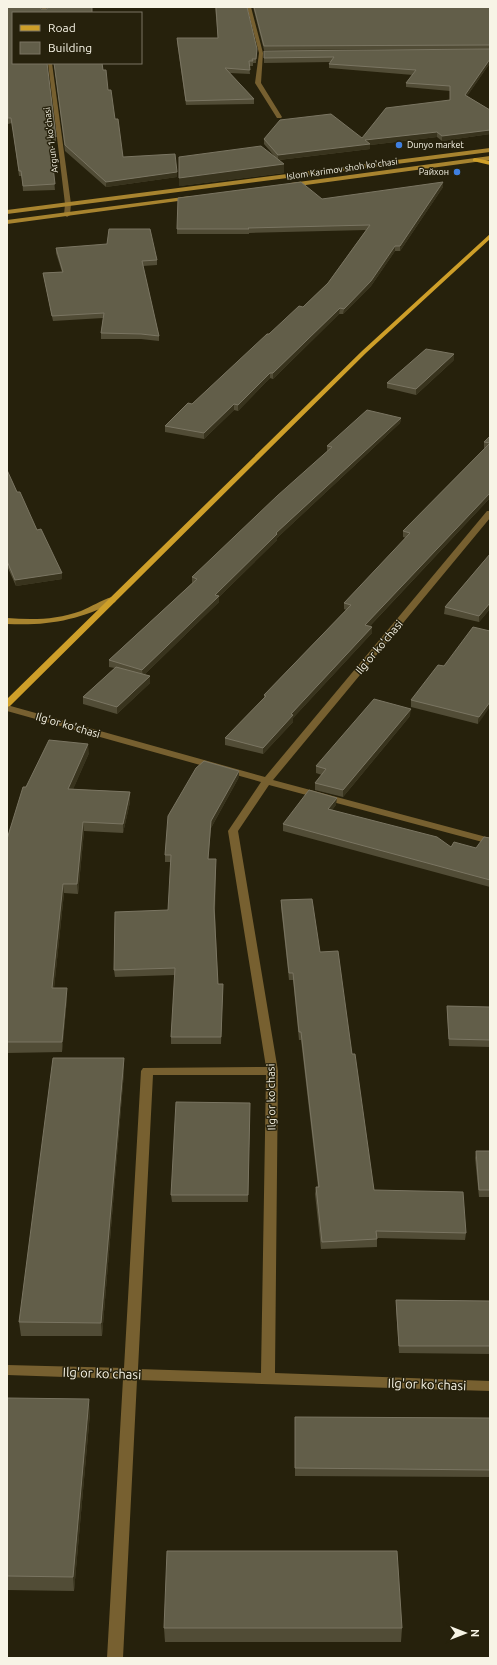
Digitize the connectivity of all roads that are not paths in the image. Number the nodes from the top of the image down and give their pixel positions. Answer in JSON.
{"nodes":[{"id":1,"x":249,"y":7,"type":"edge"},
{"id":2,"x":261,"y":53,"type":"junction"},
{"id":3,"x":269,"y":53,"type":"edge"},
{"id":4,"x":50,"y":64,"type":"edge"},
{"id":5,"x":279,"y":117,"type":"dead end"},
{"id":6,"x":490,"y":150,"type":"edge"},
{"id":7,"x":490,"y":158,"type":"edge"},
{"id":8,"x":475,"y":160,"type":"junction"},
{"id":9,"x":490,"y":163,"type":"edge"},
{"id":10,"x":287,"y":185,"type":"edge"},
{"id":11,"x":201,"y":197,"type":"edge"},
{"id":12,"x":68,"y":204,"type":"junction"},
{"id":13,"x":7,"y":212,"type":"edge"},
{"id":14,"x":67,"y":215,"type":"junction"},
{"id":15,"x":7,"y":222,"type":"edge"},
{"id":16,"x":490,"y":236,"type":"edge"},
{"id":17,"x":490,"y":513,"type":"edge"},
{"id":18,"x":112,"y":600,"type":"junction"},
{"id":19,"x":7,"y":621,"type":"edge"},
{"id":20,"x":7,"y":704,"type":"edge"},
{"id":21,"x":7,"y":708,"type":"edge"},
{"id":22,"x":267,"y":781,"type":"junction"},
{"id":23,"x":490,"y":841,"type":"edge"},
{"id":24,"x":272,"y":1071,"type":"junction"},
{"id":25,"x":7,"y":1370,"type":"edge"},
{"id":26,"x":129,"y":1373,"type":"junction"},
{"id":27,"x":268,"y":1378,"type":"junction"},
{"id":28,"x":490,"y":1386,"type":"edge"},
{"id":29,"x":115,"y":1658,"type":"edge"}],
"edges":[{"from":1,"to":2,"type":"street"},
{"from":2,"to":3,"type":"street"},
{"from":2,"to":5,"type":"street"},
{"from":4,"to":12,"type":"street","name":"Argun-1 ko'chasi"},
{"from":6,"to":12,"type":"main road","name":"Islom Karimov shoh ko'chasi"},
{"from":7,"to":8,"type":"main road","name":"Islom Karimov shoh ko'chasi"},
{"from":8,"to":9,"type":"main road"},
{"from":8,"to":10,"type":"main road","name":"Islom Karimov shoh ko'chasi"},
{"from":11,"to":14,"type":"main road"},
{"from":12,"to":13,"type":"main road","name":"Islom Karimov shoh ko'chasi"},
{"from":12,"to":14,"type":"street","name":"Argun-1 ko'chasi"},
{"from":14,"to":15,"type":"main road"},
{"from":16,"to":18,"type":"main road"},
{"from":17,"to":22,"type":"street","name":"Ilg'or ko'chasi"},
{"from":18,"to":19,"type":"main road"},
{"from":18,"to":20,"type":"main road"},
{"from":21,"to":22,"type":"street","name":"Ilg'or ko'chasi"},
{"from":22,"to":23,"type":"street","name":"Ilg'or ko'chasi"},
{"from":22,"to":24,"type":"street","name":"Ilg'or ko'chasi"},
{"from":24,"to":26,"type":"street"},
{"from":24,"to":27,"type":"street","name":"Ilg'or ko'chasi"},
{"from":25,"to":26,"type":"street","name":"Ilg'or ko'chasi"},
{"from":26,"to":27,"type":"street","name":"Ilg'or ko'chasi"},
{"from":26,"to":29,"type":"street"},
{"from":27,"to":28,"type":"street","name":"Ilg'or ko'chasi"}]}
